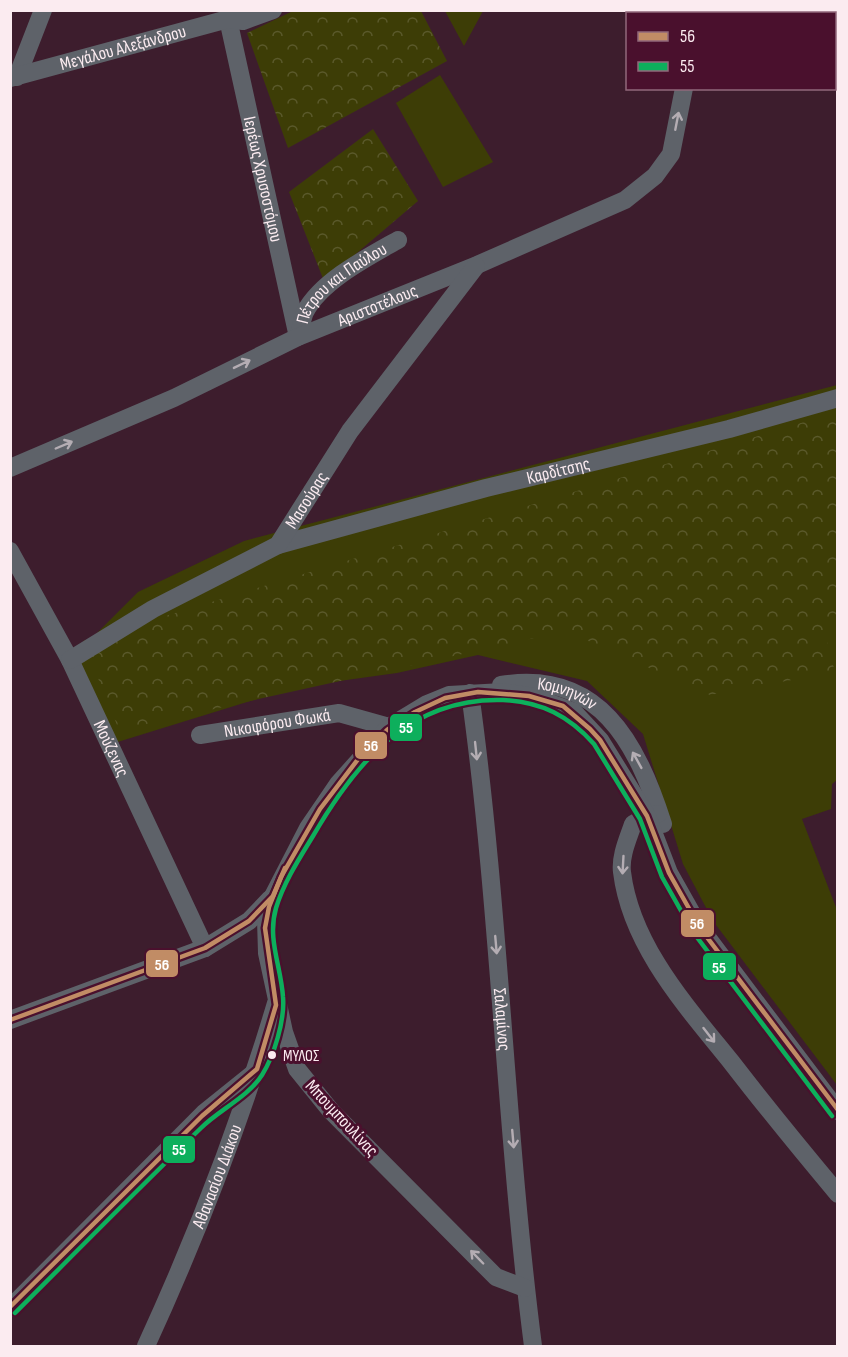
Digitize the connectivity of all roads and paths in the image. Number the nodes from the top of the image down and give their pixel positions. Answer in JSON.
{"nodes":[{"id":1,"x":43,"y":10,"type":"edge"},
{"id":2,"x":273,"y":10,"type":"edge"},
{"id":3,"x":229,"y":15,"type":"edge"},
{"id":4,"x":14,"y":78,"type":"edge"},
{"id":5,"x":684,"y":90,"type":"edge"},
{"id":6,"x":398,"y":240,"type":"dead end"},
{"id":7,"x":477,"y":265,"type":"junction"},
{"id":8,"x":298,"y":337,"type":"junction"},
{"id":9,"x":837,"y":398,"type":"edge"},
{"id":10,"x":10,"y":468,"type":"edge"},
{"id":11,"x":278,"y":544,"type":"junction"},
{"id":12,"x":10,"y":552,"type":"edge"},
{"id":13,"x":70,"y":660,"type":"junction"},
{"id":14,"x":470,"y":693,"type":"junction"},
{"id":15,"x":388,"y":727,"type":"junction"},
{"id":16,"x":200,"y":735,"type":"dead end"},
{"id":17,"x":653,"y":815,"type":"junction"},
{"id":18,"x":273,"y":896,"type":"junction"},
{"id":19,"x":205,"y":948,"type":"junction"},
{"id":20,"x":277,"y":1002,"type":"junction"},
{"id":21,"x":10,"y":1020,"type":"edge"},
{"id":22,"x":256,"y":1071,"type":"junction"},
{"id":23,"x":837,"y":1111,"type":"edge"},
{"id":24,"x":837,"y":1194,"type":"edge"},
{"id":25,"x":525,"y":1288,"type":"junction"},
{"id":26,"x":10,"y":1308,"type":"edge"},
{"id":27,"x":146,"y":1347,"type":"edge"},
{"id":28,"x":533,"y":1347,"type":"edge"}],
"edges":[{"from":1,"to":4,"type":"street"},
{"from":2,"to":3,"type":"street"},
{"from":3,"to":4,"type":"street","name":"Μεγάλου Αλεξάνδρου"},
{"from":3,"to":8,"type":"street","name":"Ιερέως Χρυσοστόμου"},
{"from":7,"to":5,"type":"street","name":"Αριστοτέλους","one_way":true},
{"from":6,"to":8,"type":"street","name":"Πέτρου και Παύλου"},
{"from":7,"to":8,"type":"street","name":"Αριστοτέλους"},
{"from":7,"to":11,"type":"street","name":"Μασούρας"},
{"from":10,"to":8,"type":"street","name":"Αριστοτέλους","one_way":true},
{"from":9,"to":11,"type":"street","name":"Καρδίτσης"},
{"from":11,"to":13,"type":"street","name":"Μασούρας"},
{"from":12,"to":13,"type":"street","name":"Μούζενας"},
{"from":13,"to":19,"type":"street","name":"Μούζενας"},
{"from":14,"to":15,"type":"street","name":"Μπουμπουλίνας"},
{"from":14,"to":17,"type":"street","name":"Κομνηνών"},
{"from":14,"to":25,"type":"street","name":"Σαλαμίνος","one_way":true},
{"from":15,"to":16,"type":"street","name":"Νικοφόρου Φωκά"},
{"from":15,"to":18,"type":"street","name":"Μπουμπουλίνας"},
{"from":17,"to":23,"type":"street","name":"Κομνηνών"},
{"from":17,"to":24,"type":"street","one_way":true},
{"from":18,"to":19,"type":"street"},
{"from":18,"to":20,"type":"street","name":"Μπουμπουλίνας"},
{"from":19,"to":21,"type":"street"},
{"from":20,"to":22,"type":"street","name":"Αθανασίου Διάκου"},
{"from":25,"to":20,"type":"street","name":"Μπουμπουλίνας","one_way":true},
{"from":22,"to":26,"type":"street"},
{"from":22,"to":27,"type":"street","name":"Αθανασίου Διάκου"},
{"from":25,"to":28,"type":"street","name":"Σαλαμίνος"}]}
